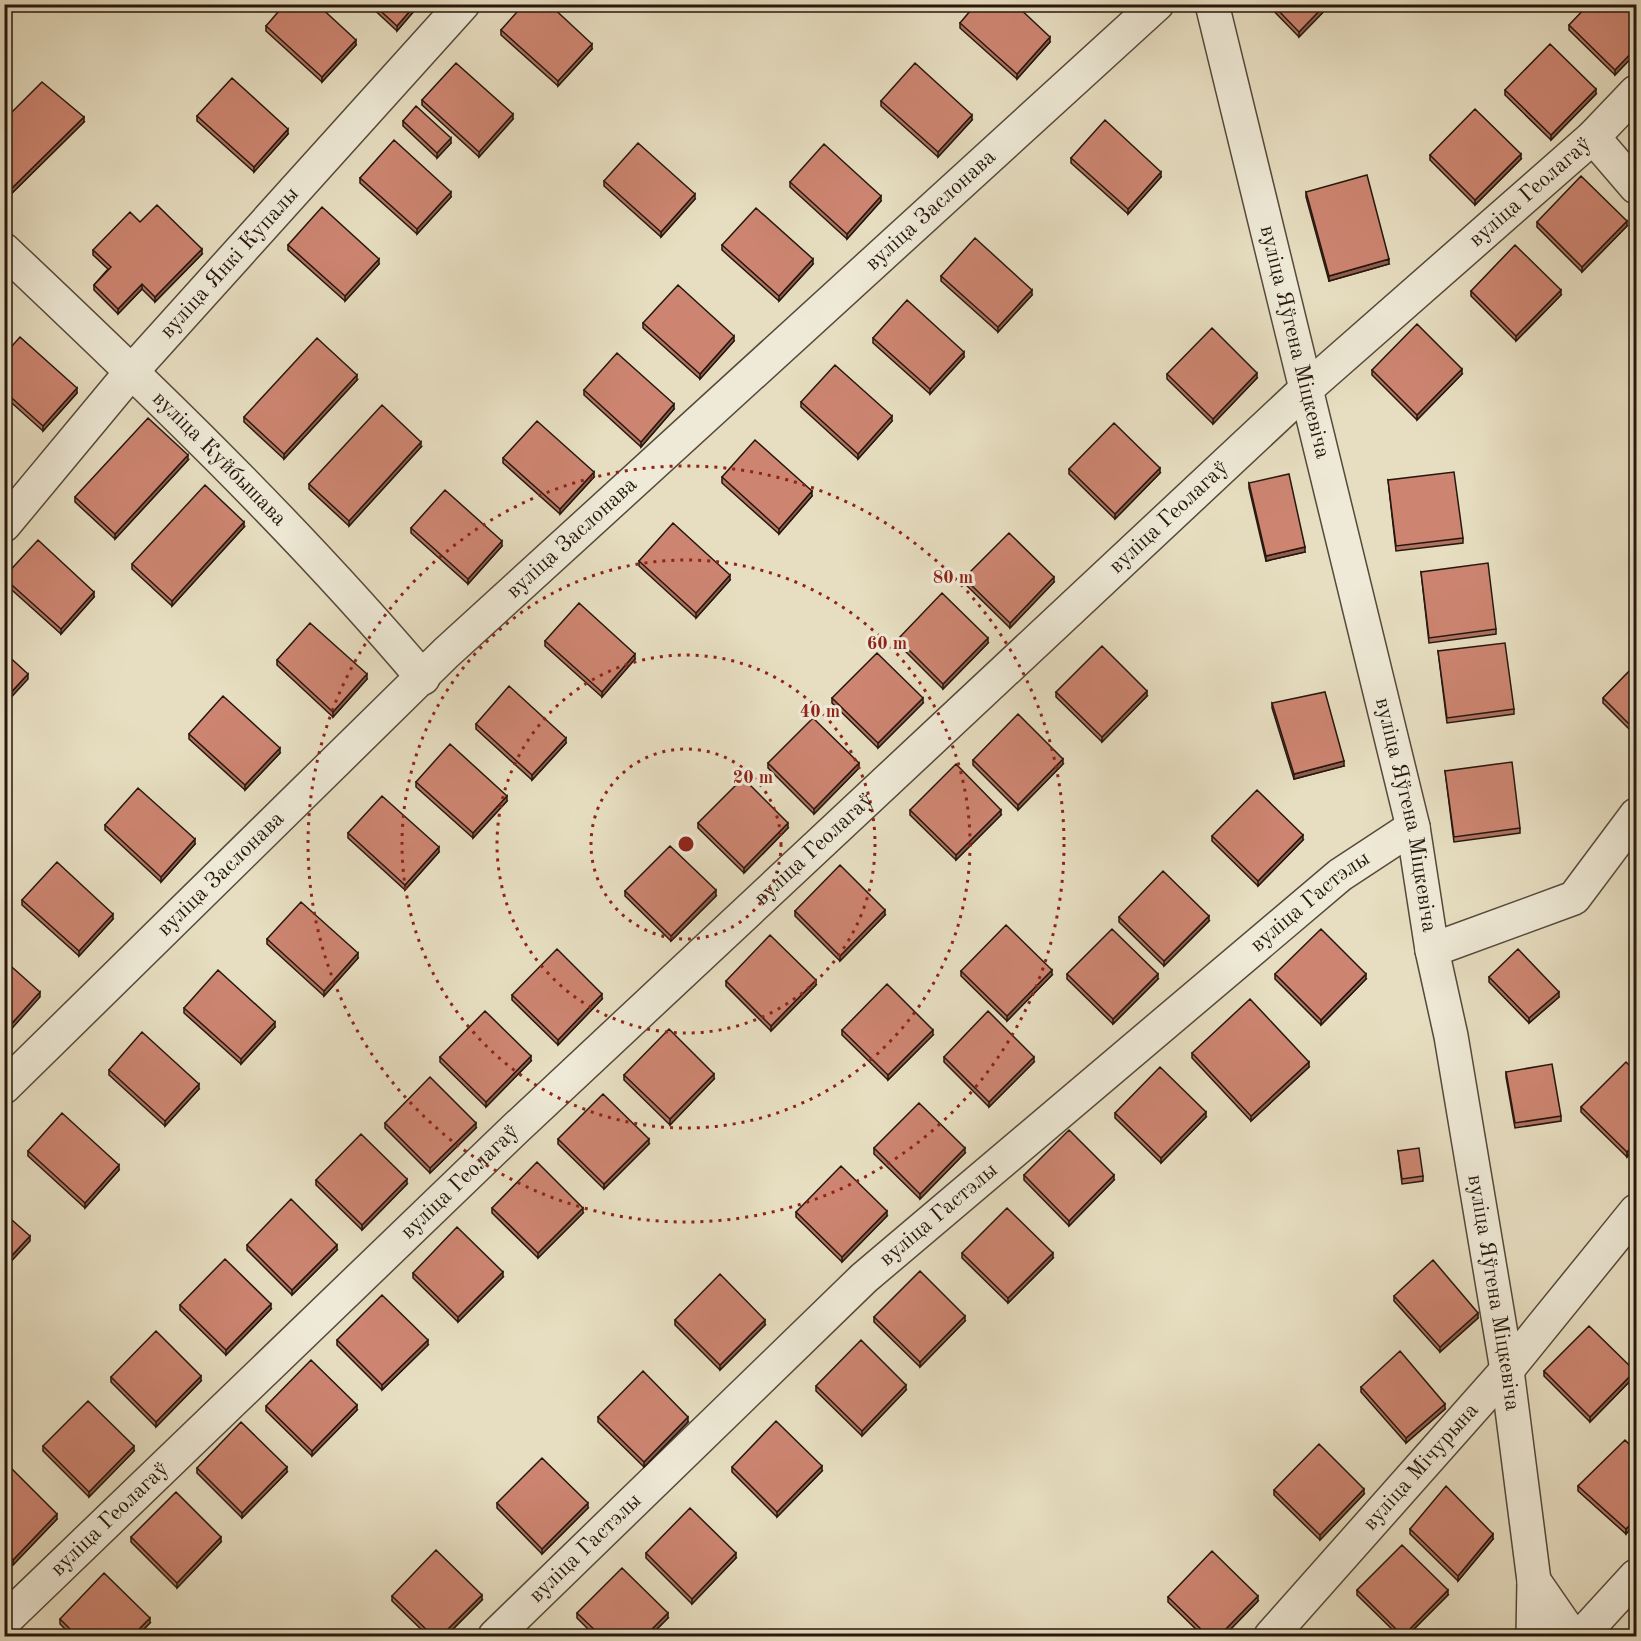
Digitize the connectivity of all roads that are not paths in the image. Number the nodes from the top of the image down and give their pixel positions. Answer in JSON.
{"nodes":[{"id":1,"x":463,"y":4,"type":"edge"},
{"id":2,"x":1157,"y":4,"type":"edge"},
{"id":3,"x":1212,"y":4,"type":"edge"},
{"id":4,"x":1636,"y":92,"type":"edge"},
{"id":5,"x":1593,"y":137,"type":"junction"},
{"id":6,"x":1636,"y":188,"type":"edge"},
{"id":7,"x":4,"y":250,"type":"edge"},
{"id":8,"x":132,"y":371,"type":"junction"},
{"id":9,"x":1305,"y":390,"type":"junction"},
{"id":10,"x":4,"y":525,"type":"edge"},
{"id":11,"x":423,"y":678,"type":"junction"},
{"id":12,"x":1636,"y":816,"type":"edge"},
{"id":13,"x":1413,"y":827,"type":"junction"},
{"id":14,"x":1432,"y":950,"type":"junction"},
{"id":15,"x":4,"y":1087,"type":"edge"},
{"id":16,"x":1636,"y":1211,"type":"edge"},
{"id":17,"x":1507,"y":1370,"type":"junction"},
{"id":18,"x":1636,"y":1576,"type":"edge"},
{"id":19,"x":1534,"y":1581,"type":"junction"},
{"id":20,"x":4,"y":1621,"type":"edge"},
{"id":21,"x":495,"y":1636,"type":"edge"},
{"id":22,"x":1271,"y":1636,"type":"edge"},
{"id":23,"x":1533,"y":1636,"type":"edge"},
{"id":24,"x":1572,"y":1636,"type":"edge"},
{"id":25,"x":1581,"y":1636,"type":"edge"}],
"edges":[{"from":1,"to":8,"type":"street","name":"вуліца Янкі Купалы"},
{"from":2,"to":11,"type":"street","name":"вуліца Заслонава"},
{"from":3,"to":9,"type":"street","name":"вуліца Яўгена Міцкевіча"},
{"from":4,"to":5,"type":"street","name":"вуліца Геолагаў"},
{"from":5,"to":6,"type":"street"},
{"from":5,"to":9,"type":"street","name":"вуліца Геолагаў"},
{"from":7,"to":8,"type":"street","name":"вуліца Куйбышава"},
{"from":8,"to":10,"type":"street","name":"вуліца Янкі Купалы"},
{"from":8,"to":11,"type":"street","name":"вуліца Куйбышава"},
{"from":9,"to":13,"type":"street","name":"вуліца Яўгена Міцкевіча"},
{"from":9,"to":20,"type":"street","name":"вуліца Геолагаў"},
{"from":11,"to":15,"type":"street","name":"вуліца Заслонава"},
{"from":12,"to":14,"type":"street"},
{"from":13,"to":14,"type":"street","name":"вуліца Яўгена Міцкевіча"},
{"from":13,"to":21,"type":"street","name":"вуліца Гастэлы"},
{"from":14,"to":17,"type":"street","name":"вуліца Яўгена Міцкевіча"},
{"from":16,"to":17,"type":"street","name":"вуліца Мічурына"},
{"from":17,"to":19,"type":"street","name":"вуліца Яўгена Міцкевіча"},
{"from":17,"to":22,"type":"street","name":"вуліца Мічурына"},
{"from":18,"to":25,"type":"street"},
{"from":19,"to":23,"type":"street","name":"вуліца Яўгена Міцкевіча"},
{"from":19,"to":24,"type":"street"}]}
